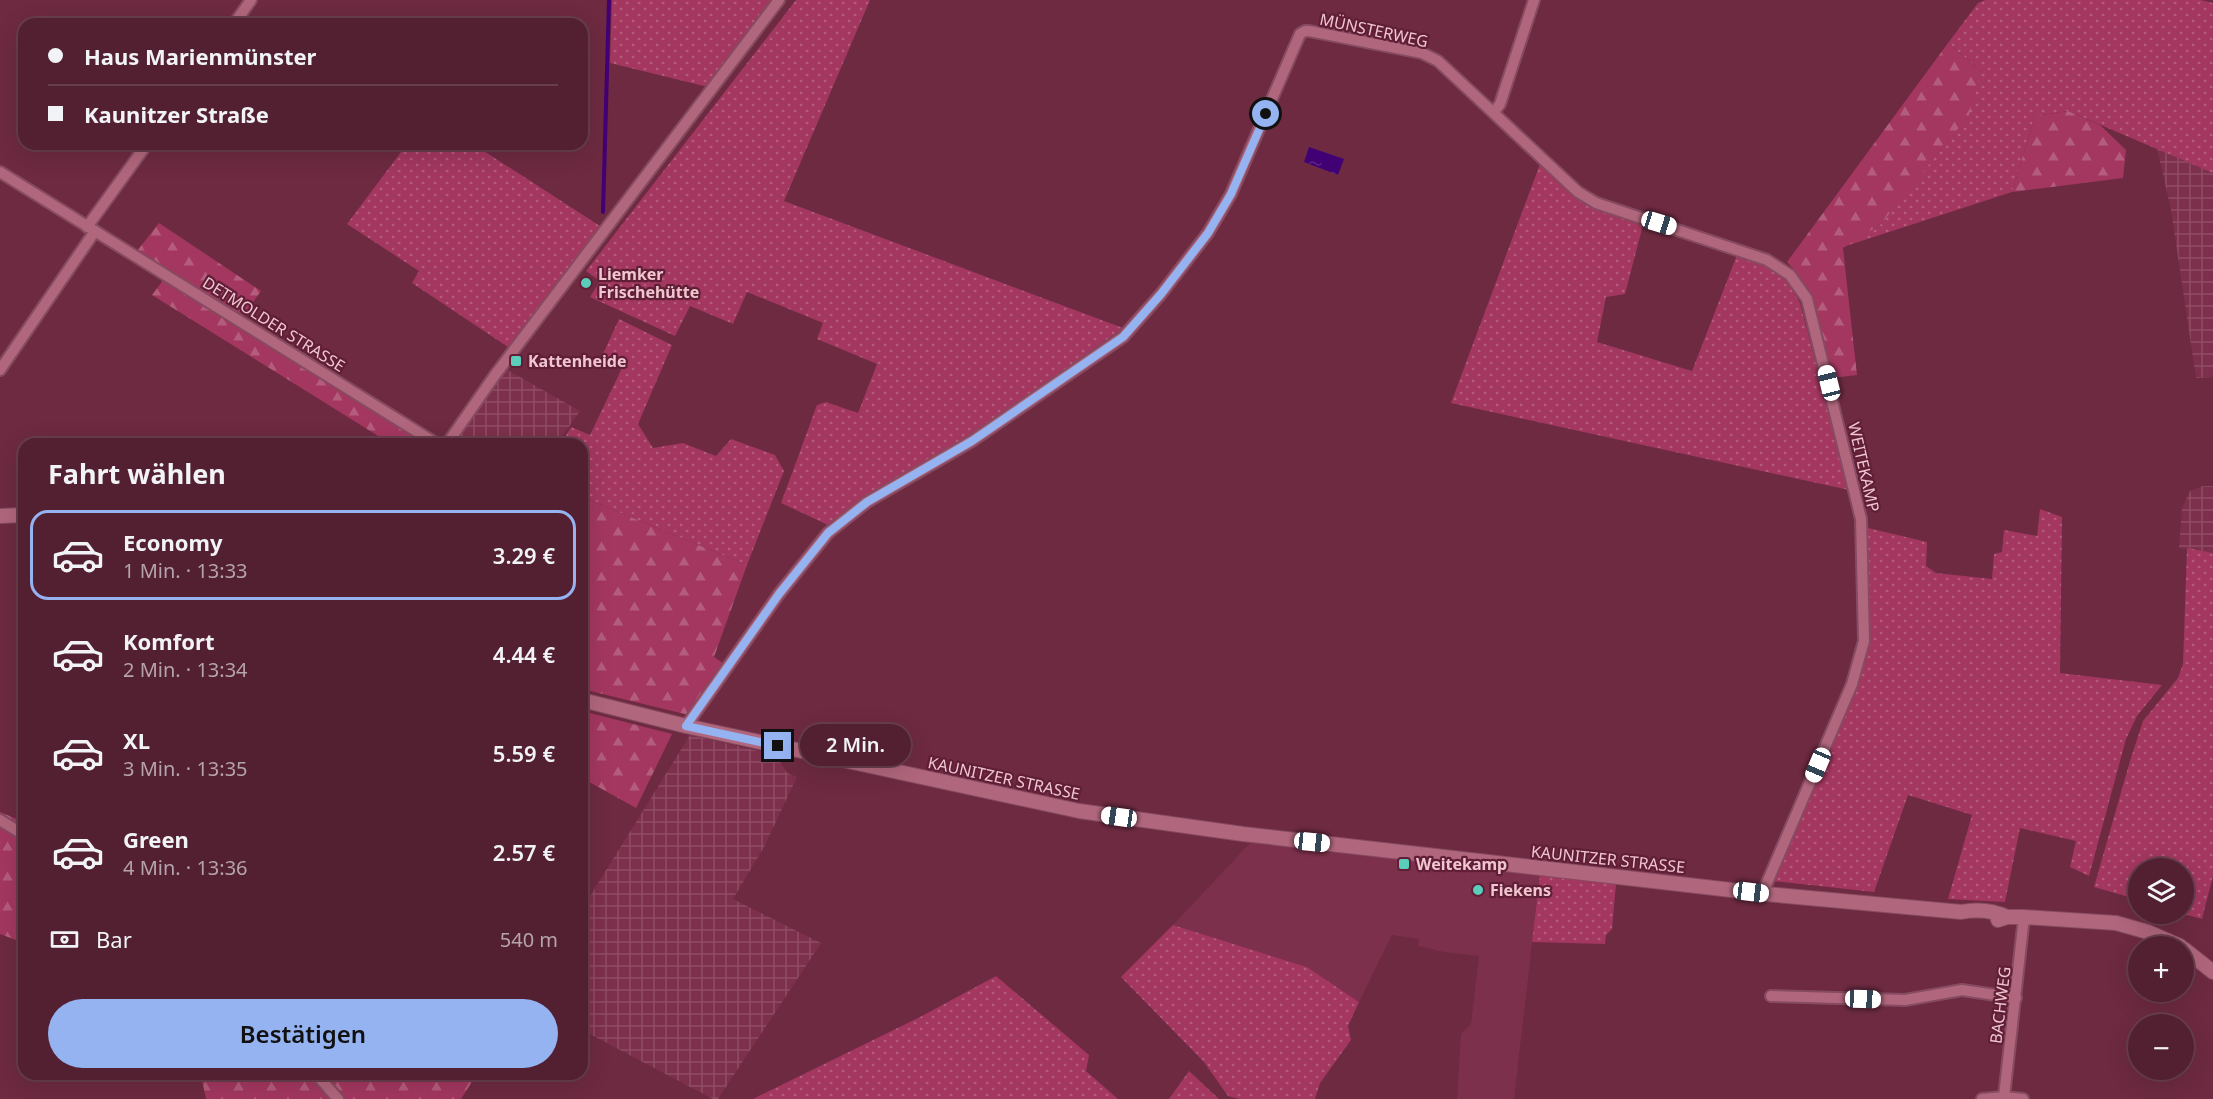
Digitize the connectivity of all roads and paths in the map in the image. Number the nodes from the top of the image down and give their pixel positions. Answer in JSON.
{"nodes":[{"id":1,"x":251,"y":0,"type":"edge"},
{"id":2,"x":780,"y":0,"type":"edge"},
{"id":3,"x":1534,"y":0,"type":"edge"},
{"id":4,"x":238,"y":18,"type":"edge"},
{"id":5,"x":1494,"y":112,"type":"junction"},
{"id":6,"x":143,"y":150,"type":"edge"},
{"id":7,"x":0,"y":172,"type":"edge"},
{"id":8,"x":91,"y":229,"type":"junction"},
{"id":9,"x":0,"y":370,"type":"edge"},
{"id":10,"x":426,"y":438,"type":"edge"},
{"id":11,"x":451,"y":438,"type":"edge"},
{"id":12,"x":18,"y":515,"type":"edge"},
{"id":13,"x":0,"y":516,"type":"edge"},
{"id":14,"x":588,"y":702,"type":"edge"},
{"id":15,"x":686,"y":726,"type":"junction"},
{"id":16,"x":0,"y":820,"type":"edge"},
{"id":17,"x":18,"y":831,"type":"edge"},
{"id":18,"x":1766,"y":894,"type":"junction"},
{"id":19,"x":2024,"y":917,"type":"junction"},
{"id":20,"x":2157,"y":936,"type":"edge"},
{"id":21,"x":2194,"y":957,"type":"edge"},
{"id":22,"x":2213,"y":972,"type":"edge"},
{"id":23,"x":1770,"y":996,"type":"dead end"},
{"id":24,"x":2016,"y":998,"type":"junction"},
{"id":25,"x":321,"y":1080,"type":"edge"},
{"id":26,"x":2004,"y":1097,"type":"junction"},
{"id":27,"x":338,"y":1099,"type":"edge"},
{"id":28,"x":1982,"y":1099,"type":"edge"},
{"id":29,"x":2023,"y":1099,"type":"edge"}],
"edges":[{"from":1,"to":4,"type":"street"},
{"from":2,"to":11,"type":"street"},
{"from":3,"to":5,"type":"street"},
{"from":5,"to":15,"type":"street","name":"MÜNSTERWEG"},
{"from":5,"to":18,"type":"street","name":"WEITEKAMP"},
{"from":6,"to":8,"type":"street"},
{"from":7,"to":8,"type":"street","name":"DETMOLDER STRASSE"},
{"from":8,"to":9,"type":"street"},
{"from":8,"to":10,"type":"street","name":"DETMOLDER STRASSE"},
{"from":12,"to":13,"type":"street"},
{"from":14,"to":15,"type":"street","name":"KAUNITZER STRASSE"},
{"from":15,"to":18,"type":"street","name":"KAUNITZER STRASSE"},
{"from":16,"to":17,"type":"street"},
{"from":18,"to":19,"type":"street","name":"KAUNITZER STRASSE"},
{"from":19,"to":20,"type":"street","name":"KAUNITZER STRASSE"},
{"from":19,"to":24,"type":"street","name":"BACHWEG"},
{"from":21,"to":22,"type":"street"},
{"from":23,"to":24,"type":"street"},
{"from":24,"to":26,"type":"street","name":"BACHWEG"},
{"from":25,"to":27,"type":"street"},
{"from":26,"to":28,"type":"street"},
{"from":26,"to":29,"type":"street"}]}
